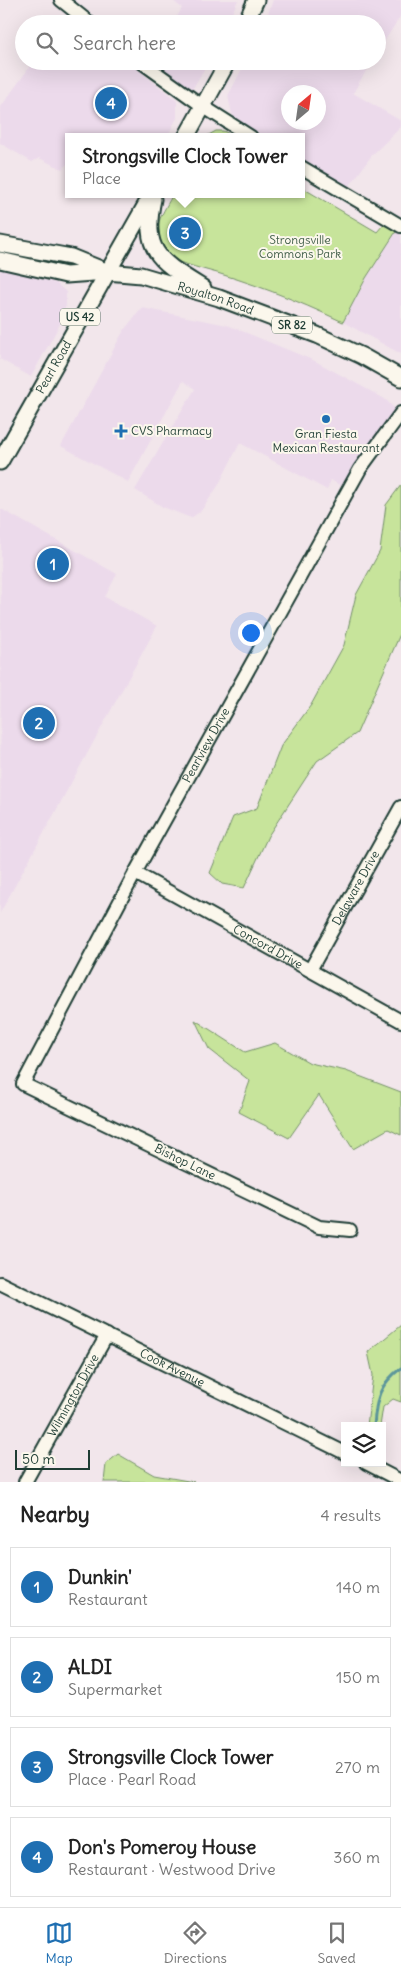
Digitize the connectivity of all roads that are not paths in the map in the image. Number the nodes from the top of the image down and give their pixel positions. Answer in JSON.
{"nodes":[{"id":1,"x":61,"y":0,"type":"edge"},
{"id":2,"x":256,"y":0,"type":"edge"},
{"id":3,"x":80,"y":15,"type":"edge"},
{"id":4,"x":249,"y":15,"type":"edge"},
{"id":5,"x":152,"y":70,"type":"edge"},
{"id":6,"x":223,"y":70,"type":"edge"},
{"id":7,"x":204,"y":108,"type":"junction"},
{"id":8,"x":188,"y":133,"type":"edge"},
{"id":9,"x":245,"y":133,"type":"edge"},
{"id":10,"x":305,"y":169,"type":"edge"},
{"id":11,"x":151,"y":198,"type":"edge"},
{"id":12,"x":152,"y":198,"type":"edge"},
{"id":13,"x":401,"y":226,"type":"edge"},
{"id":14,"x":0,"y":244,"type":"edge"},
{"id":15,"x":0,"y":260,"type":"edge"},
{"id":16,"x":107,"y":272,"type":"junction"},
{"id":17,"x":219,"y":298,"type":"junction"},
{"id":18,"x":401,"y":378,"type":"edge"},
{"id":19,"x":401,"y":413,"type":"edge"},
{"id":20,"x":0,"y":462,"type":"edge"},
{"id":21,"x":401,"y":807,"type":"edge"},
{"id":22,"x":135,"y":873,"type":"junction"},
{"id":23,"x":310,"y":970,"type":"junction"},
{"id":24,"x":401,"y":1021,"type":"edge"},
{"id":25,"x":23,"y":1084,"type":"joint"},
{"id":26,"x":350,"y":1230,"type":"dead end"},
{"id":27,"x":0,"y":1283,"type":"edge"},
{"id":28,"x":107,"y":1335,"type":"junction"},
{"id":29,"x":341,"y":1451,"type":"edge"},
{"id":30,"x":374,"y":1467,"type":"edge"},
{"id":31,"x":401,"y":1481,"type":"edge"},
{"id":32,"x":25,"y":1482,"type":"edge"}],
"edges":[{"from":1,"to":3,"type":"street"},
{"from":2,"to":4,"type":"main road"},
{"from":5,"to":7,"type":"street"},
{"from":6,"to":7,"type":"main road"},
{"from":7,"to":8,"type":"main road"},
{"from":7,"to":9,"type":"street"},
{"from":10,"to":13,"type":"street"},
{"from":11,"to":16,"type":"main road","name":"Pearl Road","number":"US 42"},
{"from":12,"to":17,"type":"main road"},
{"from":14,"to":16,"type":"main road","name":"Royalton Road","number":"SR 82"},
{"from":15,"to":16,"type":"main road","name":"Royalton Road","number":"SR 82"},
{"from":16,"to":17,"type":"main road","name":"Royalton Road","number":"SR 82"},
{"from":16,"to":20,"type":"main road","name":"Pearl Road","number":"US 42"},
{"from":17,"to":18,"type":"main road","name":"Royalton Road","number":"SR 82"},
{"from":19,"to":22,"type":"street","name":"Pearlview Drive"},
{"from":21,"to":23,"type":"street","name":"Delaware Drive"},
{"from":22,"to":23,"type":"street","name":"Concord Drive"},
{"from":22,"to":25,"type":"street","name":"Pearlview Drive"},
{"from":23,"to":24,"type":"street","name":"Concord Drive"},
{"from":25,"to":26,"type":"street","name":"Bishop Lane"},
{"from":27,"to":28,"type":"street","name":"Cook Avenue"},
{"from":28,"to":29,"type":"street","name":"Cook Avenue"},
{"from":28,"to":32,"type":"street","name":"Wilmington Drive"},
{"from":30,"to":31,"type":"street"}]}
